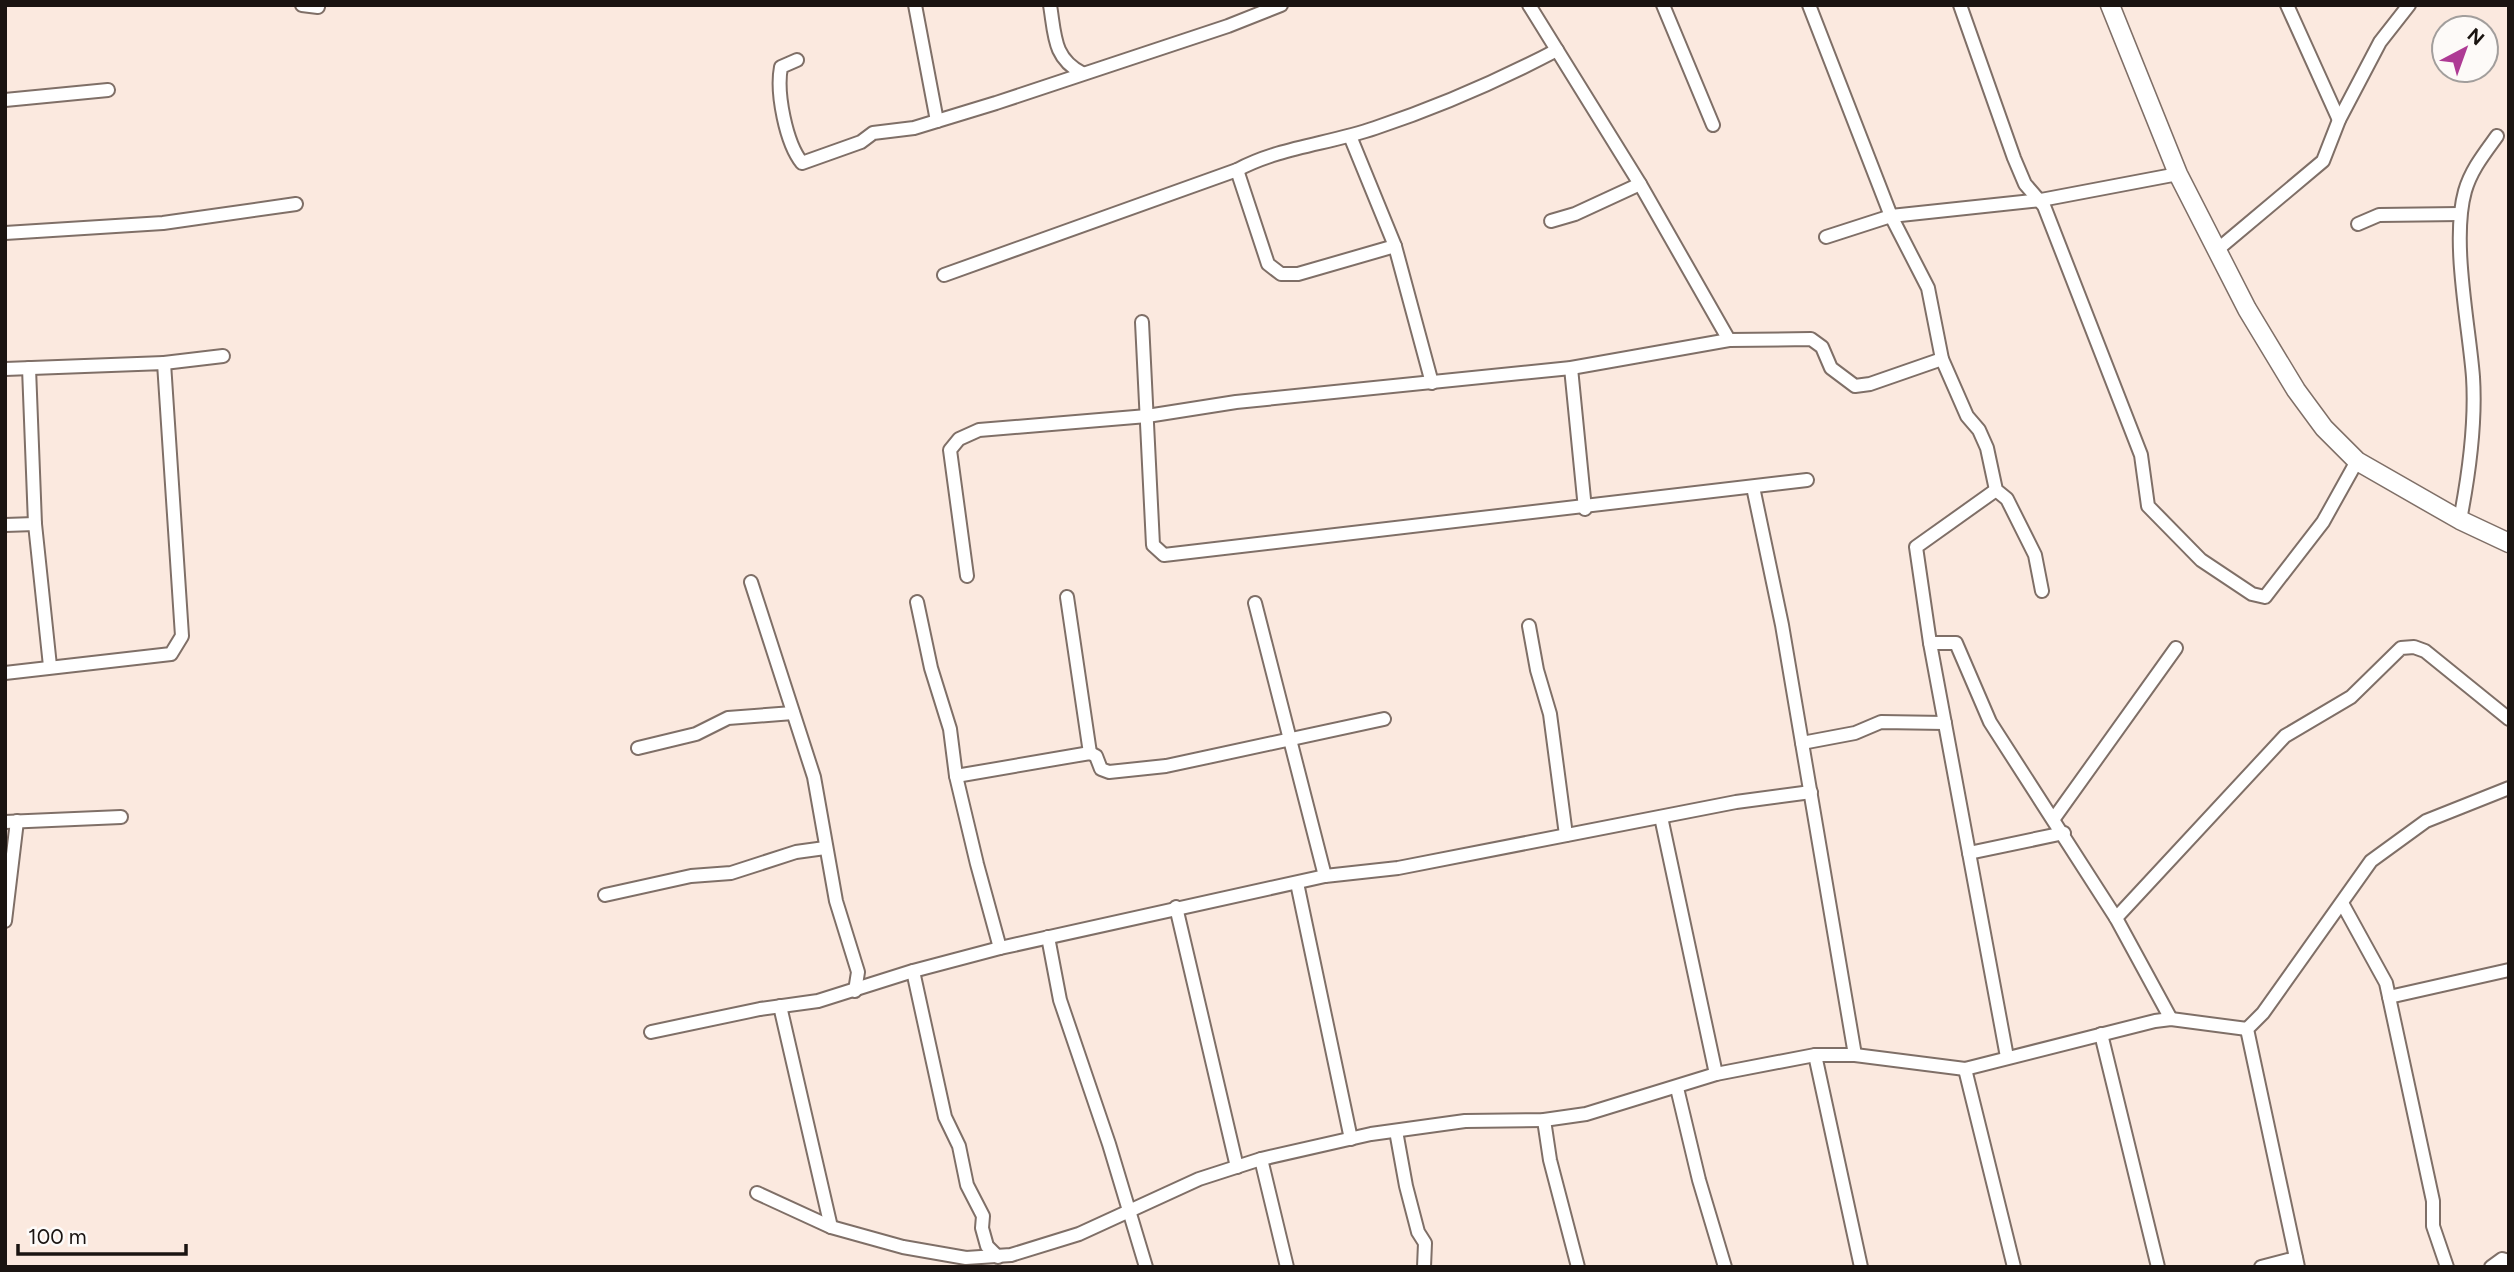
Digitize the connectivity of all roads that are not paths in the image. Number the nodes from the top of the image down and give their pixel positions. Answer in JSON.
{"nodes":[{"id":1,"x":302,"y":5,"type":"edge"},
{"id":2,"x":915,"y":5,"type":"edge"},
{"id":3,"x":1050,"y":5,"type":"edge"},
{"id":4,"x":1529,"y":5,"type":"edge"},
{"id":5,"x":1663,"y":5,"type":"edge"},
{"id":6,"x":1809,"y":5,"type":"edge"},
{"id":7,"x":1960,"y":5,"type":"edge"},
{"id":8,"x":2110,"y":5,"type":"edge"},
{"id":9,"x":2287,"y":5,"type":"edge"},
{"id":10,"x":2409,"y":5,"type":"edge"},
{"id":11,"x":1278,"y":6,"type":"edge"},
{"id":12,"x":318,"y":7,"type":"dead end"},
{"id":13,"x":1557,"y":50,"type":"junction"},
{"id":14,"x":797,"y":60,"type":"dead end"},
{"id":15,"x":1082,"y":74,"type":"junction"},
{"id":16,"x":108,"y":90,"type":"dead end"},
{"id":17,"x":5,"y":100,"type":"edge"},
{"id":18,"x":2339,"y":120,"type":"junction"},
{"id":19,"x":937,"y":121,"type":"junction"},
{"id":20,"x":1713,"y":125,"type":"dead end"},
{"id":21,"x":1350,"y":136,"type":"junction"},
{"id":22,"x":2497,"y":136,"type":"dead end"},
{"id":23,"x":1237,"y":170,"type":"junction"},
{"id":24,"x":2178,"y":174,"type":"junction"},
{"id":25,"x":1640,"y":184,"type":"junction"},
{"id":26,"x":2041,"y":200,"type":"junction"},
{"id":27,"x":296,"y":204,"type":"dead end"},
{"id":28,"x":2460,"y":214,"type":"junction"},
{"id":29,"x":1891,"y":216,"type":"junction"},
{"id":30,"x":1551,"y":221,"type":"dead end"},
{"id":31,"x":2358,"y":224,"type":"dead end"},
{"id":32,"x":5,"y":233,"type":"edge"},
{"id":33,"x":1826,"y":237,"type":"dead end"},
{"id":34,"x":1395,"y":246,"type":"junction"},
{"id":35,"x":2217,"y":250,"type":"junction"},
{"id":36,"x":944,"y":275,"type":"dead end"},
{"id":37,"x":1142,"y":322,"type":"dead end"},
{"id":38,"x":1729,"y":340,"type":"junction"},
{"id":39,"x":223,"y":356,"type":"dead end"},
{"id":40,"x":1942,"y":359,"type":"junction"},
{"id":41,"x":164,"y":363,"type":"junction"},
{"id":42,"x":29,"y":368,"type":"junction"},
{"id":43,"x":1571,"y":368,"type":"junction"},
{"id":44,"x":5,"y":369,"type":"edge"},
{"id":45,"x":1432,"y":383,"type":"junction"},
{"id":46,"x":1147,"y":416,"type":"junction"},
{"id":47,"x":2357,"y":461,"type":"junction"},
{"id":48,"x":1807,"y":480,"type":"dead end"},
{"id":49,"x":1753,"y":487,"type":"junction"},
{"id":50,"x":1996,"y":490,"type":"junction"},
{"id":51,"x":1585,"y":509,"type":"junction"},
{"id":52,"x":2460,"y":520,"type":"junction"},
{"id":53,"x":35,"y":524,"type":"junction"},
{"id":54,"x":5,"y":525,"type":"edge"},
{"id":55,"x":2509,"y":543,"type":"edge"},
{"id":56,"x":967,"y":576,"type":"dead end"},
{"id":57,"x":751,"y":582,"type":"dead end"},
{"id":58,"x":2042,"y":591,"type":"dead end"},
{"id":59,"x":1067,"y":597,"type":"dead end"},
{"id":60,"x":917,"y":602,"type":"dead end"},
{"id":61,"x":1255,"y":603,"type":"dead end"},
{"id":62,"x":1529,"y":626,"type":"dead end"},
{"id":63,"x":1930,"y":643,"type":"junction"},
{"id":64,"x":2176,"y":648,"type":"dead end"},
{"id":65,"x":50,"y":666,"type":"junction"},
{"id":66,"x":5,"y":673,"type":"edge"},
{"id":67,"x":793,"y":713,"type":"junction"},
{"id":68,"x":1384,"y":719,"type":"dead end"},
{"id":69,"x":2509,"y":719,"type":"edge"},
{"id":70,"x":1945,"y":723,"type":"junction"},
{"id":71,"x":1287,"y":739,"type":"junction"},
{"id":72,"x":1802,"y":743,"type":"junction"},
{"id":73,"x":638,"y":748,"type":"dead end"},
{"id":74,"x":1090,"y":753,"type":"junction"},
{"id":75,"x":956,"y":776,"type":"junction"},
{"id":76,"x":2509,"y":788,"type":"edge"},
{"id":77,"x":1811,"y":792,"type":"junction"},
{"id":78,"x":121,"y":817,"type":"dead end"},
{"id":79,"x":1661,"y":817,"type":"junction"},
{"id":80,"x":2055,"y":817,"type":"junction"},
{"id":81,"x":11,"y":821,"type":"edge"},
{"id":82,"x":2064,"y":833,"type":"junction"},
{"id":83,"x":1566,"y":835,"type":"junction"},
{"id":84,"x":825,"y":848,"type":"junction"},
{"id":85,"x":1969,"y":853,"type":"junction"},
{"id":86,"x":1325,"y":876,"type":"junction"},
{"id":87,"x":1297,"y":883,"type":"junction"},
{"id":88,"x":606,"y":895,"type":"dead end"},
{"id":89,"x":2342,"y":903,"type":"junction"},
{"id":90,"x":1176,"y":907,"type":"junction"},
{"id":91,"x":2116,"y":918,"type":"junction"},
{"id":92,"x":5,"y":921,"type":"edge"},
{"id":93,"x":1048,"y":937,"type":"junction"},
{"id":94,"x":1000,"y":948,"type":"junction"},
{"id":95,"x":2509,"y":970,"type":"edge"},
{"id":96,"x":913,"y":971,"type":"junction"},
{"id":97,"x":858,"y":972,"type":"junction"},
{"id":98,"x":876,"y":984,"type":"junction"},
{"id":99,"x":855,"y":991,"type":"junction"},
{"id":100,"x":2389,"y":997,"type":"junction"},
{"id":101,"x":780,"y":1006,"type":"junction"},
{"id":102,"x":2171,"y":1019,"type":"junction"},
{"id":103,"x":2247,"y":1029,"type":"junction"},
{"id":104,"x":651,"y":1032,"type":"dead end"},
{"id":105,"x":2101,"y":1034,"type":"junction"},
{"id":106,"x":1815,"y":1055,"type":"junction"},
{"id":107,"x":1855,"y":1055,"type":"junction"},
{"id":108,"x":2007,"y":1057,"type":"junction"},
{"id":109,"x":1965,"y":1069,"type":"junction"},
{"id":110,"x":1716,"y":1074,"type":"junction"},
{"id":111,"x":1677,"y":1088,"type":"junction"},
{"id":112,"x":1544,"y":1120,"type":"junction"},
{"id":113,"x":1396,"y":1131,"type":"junction"},
{"id":114,"x":1351,"y":1139,"type":"junction"},
{"id":115,"x":1261,"y":1160,"type":"junction"},
{"id":116,"x":1237,"y":1167,"type":"junction"},
{"id":117,"x":757,"y":1194,"type":"dead end"},
{"id":118,"x":1127,"y":1210,"type":"junction"},
{"id":119,"x":831,"y":1227,"type":"junction"},
{"id":120,"x":998,"y":1256,"type":"junction"},
{"id":121,"x":2509,"y":1261,"type":"edge"},
{"id":122,"x":2297,"y":1262,"type":"edge"},
{"id":123,"x":1146,"y":1267,"type":"edge"},
{"id":124,"x":1287,"y":1267,"type":"edge"},
{"id":125,"x":1424,"y":1267,"type":"edge"},
{"id":126,"x":1578,"y":1267,"type":"edge"},
{"id":127,"x":1725,"y":1267,"type":"edge"},
{"id":128,"x":1861,"y":1267,"type":"edge"},
{"id":129,"x":2014,"y":1267,"type":"edge"},
{"id":130,"x":2158,"y":1267,"type":"edge"},
{"id":131,"x":2261,"y":1267,"type":"edge"},
{"id":132,"x":2447,"y":1267,"type":"edge"},
{"id":133,"x":2491,"y":1267,"type":"edge"}],
"edges":[{"from":1,"to":12,"type":"street"},
{"from":2,"to":19,"type":"street"},
{"from":3,"to":15,"type":"street"},
{"from":4,"to":13,"type":"street"},
{"from":5,"to":20,"type":"street"},
{"from":6,"to":29,"type":"street"},
{"from":7,"to":26,"type":"street"},
{"from":8,"to":24,"type":"street"},
{"from":9,"to":18,"type":"street"},
{"from":10,"to":18,"type":"street"},
{"from":11,"to":15,"type":"street"},
{"from":13,"to":21,"type":"street"},
{"from":13,"to":25,"type":"street"},
{"from":14,"to":19,"type":"street"},
{"from":15,"to":19,"type":"street"},
{"from":16,"to":17,"type":"street"},
{"from":18,"to":35,"type":"street"},
{"from":21,"to":23,"type":"street"},
{"from":21,"to":34,"type":"street"},
{"from":22,"to":28,"type":"street"},
{"from":23,"to":34,"type":"street"},
{"from":23,"to":36,"type":"street"},
{"from":24,"to":26,"type":"street"},
{"from":24,"to":35,"type":"street"},
{"from":25,"to":30,"type":"street"},
{"from":25,"to":38,"type":"street"},
{"from":26,"to":29,"type":"street"},
{"from":26,"to":47,"type":"street"},
{"from":27,"to":32,"type":"street"},
{"from":28,"to":31,"type":"street"},
{"from":28,"to":52,"type":"street"},
{"from":29,"to":33,"type":"street"},
{"from":29,"to":40,"type":"street"},
{"from":34,"to":45,"type":"street"},
{"from":35,"to":47,"type":"street"},
{"from":37,"to":46,"type":"street"},
{"from":38,"to":40,"type":"street"},
{"from":38,"to":43,"type":"street"},
{"from":39,"to":41,"type":"street"},
{"from":40,"to":50,"type":"street"},
{"from":41,"to":42,"type":"street"},
{"from":41,"to":65,"type":"street"},
{"from":42,"to":44,"type":"street"},
{"from":42,"to":53,"type":"street"},
{"from":43,"to":45,"type":"street"},
{"from":43,"to":51,"type":"street"},
{"from":45,"to":46,"type":"street"},
{"from":46,"to":51,"type":"street"},
{"from":46,"to":56,"type":"street"},
{"from":47,"to":52,"type":"street"},
{"from":48,"to":49,"type":"street"},
{"from":49,"to":51,"type":"street"},
{"from":49,"to":72,"type":"street"},
{"from":50,"to":58,"type":"street"},
{"from":50,"to":63,"type":"street"},
{"from":52,"to":55,"type":"street"},
{"from":53,"to":54,"type":"street"},
{"from":53,"to":65,"type":"street"},
{"from":57,"to":67,"type":"street"},
{"from":59,"to":74,"type":"street"},
{"from":60,"to":75,"type":"street"},
{"from":61,"to":71,"type":"street"},
{"from":62,"to":83,"type":"street"},
{"from":63,"to":70,"type":"street"},
{"from":63,"to":80,"type":"street"},
{"from":64,"to":80,"type":"street"},
{"from":65,"to":66,"type":"street"},
{"from":67,"to":73,"type":"street"},
{"from":67,"to":84,"type":"street"},
{"from":68,"to":71,"type":"street"},
{"from":69,"to":91,"type":"street"},
{"from":70,"to":72,"type":"street"},
{"from":70,"to":85,"type":"street"},
{"from":71,"to":74,"type":"street"},
{"from":71,"to":86,"type":"street"},
{"from":72,"to":77,"type":"street"},
{"from":74,"to":75,"type":"street"},
{"from":75,"to":94,"type":"street"},
{"from":76,"to":89,"type":"street"},
{"from":77,"to":79,"type":"street"},
{"from":77,"to":107,"type":"street"},
{"from":78,"to":81,"type":"street"},
{"from":79,"to":83,"type":"street"},
{"from":79,"to":110,"type":"street"},
{"from":80,"to":82,"type":"street"},
{"from":81,"to":92,"type":"street"},
{"from":82,"to":85,"type":"street"},
{"from":82,"to":91,"type":"street"},
{"from":83,"to":86,"type":"street"},
{"from":84,"to":88,"type":"street"},
{"from":84,"to":97,"type":"street"},
{"from":85,"to":108,"type":"street"},
{"from":86,"to":87,"type":"street"},
{"from":87,"to":90,"type":"street"},
{"from":87,"to":114,"type":"street"},
{"from":89,"to":100,"type":"street"},
{"from":89,"to":103,"type":"street"},
{"from":90,"to":93,"type":"street"},
{"from":90,"to":116,"type":"street"},
{"from":91,"to":102,"type":"street"},
{"from":93,"to":94,"type":"street"},
{"from":93,"to":118,"type":"street"},
{"from":94,"to":96,"type":"street"},
{"from":95,"to":100,"type":"street"},
{"from":96,"to":98,"type":"street"},
{"from":96,"to":120,"type":"street"},
{"from":97,"to":98,"type":"street"},
{"from":97,"to":99,"type":"street"},
{"from":98,"to":99,"type":"street"},
{"from":99,"to":101,"type":"street"},
{"from":100,"to":132,"type":"street"},
{"from":101,"to":104,"type":"street"},
{"from":101,"to":119,"type":"street"},
{"from":102,"to":103,"type":"street"},
{"from":102,"to":105,"type":"street"},
{"from":103,"to":122,"type":"street"},
{"from":105,"to":108,"type":"street"},
{"from":105,"to":130,"type":"street"},
{"from":106,"to":107,"type":"street"},
{"from":106,"to":110,"type":"street"},
{"from":106,"to":128,"type":"street"},
{"from":107,"to":109,"type":"street"},
{"from":108,"to":109,"type":"street"},
{"from":109,"to":129,"type":"street"},
{"from":110,"to":111,"type":"street"},
{"from":111,"to":112,"type":"street"},
{"from":111,"to":127,"type":"street"},
{"from":112,"to":113,"type":"street"},
{"from":112,"to":126,"type":"street"},
{"from":113,"to":114,"type":"street"},
{"from":113,"to":125,"type":"street"},
{"from":114,"to":115,"type":"street"},
{"from":115,"to":116,"type":"street"},
{"from":115,"to":124,"type":"street"},
{"from":116,"to":118,"type":"street"},
{"from":117,"to":119,"type":"street"},
{"from":118,"to":120,"type":"street"},
{"from":118,"to":123,"type":"street"},
{"from":119,"to":120,"type":"street"},
{"from":121,"to":133,"type":"street"},
{"from":122,"to":131,"type":"street"}]}
